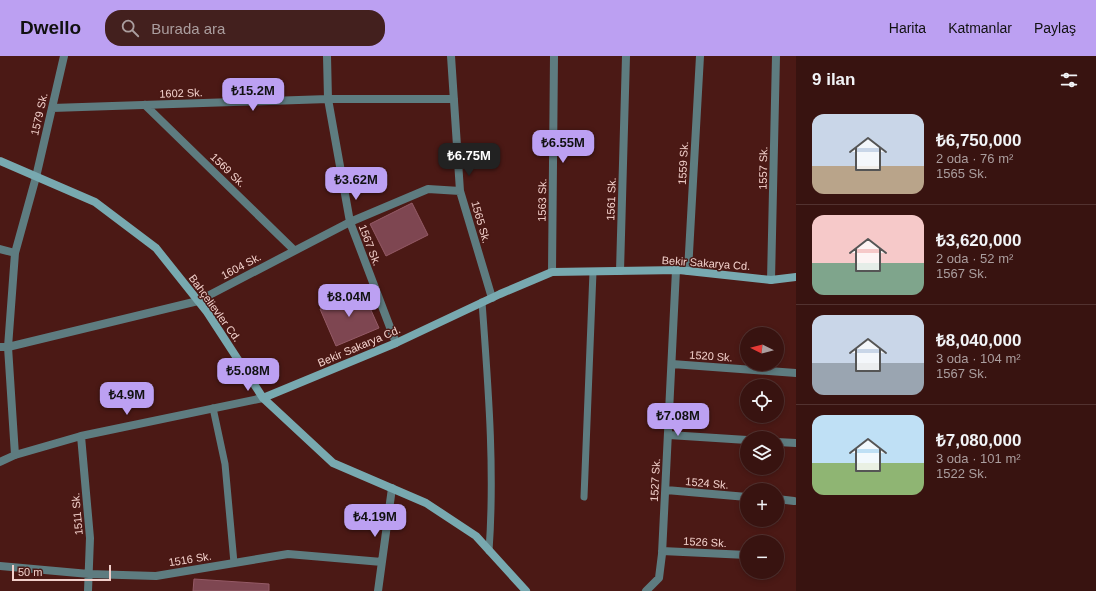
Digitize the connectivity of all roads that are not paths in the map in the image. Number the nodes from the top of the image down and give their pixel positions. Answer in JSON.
{"nodes":[{"id":1,"x":64,"y":56,"type":"edge"},
{"id":2,"x":326,"y":56,"type":"edge"},
{"id":3,"x":451,"y":56,"type":"edge"},
{"id":4,"x":554,"y":56,"type":"edge"},
{"id":5,"x":626,"y":56,"type":"edge"},
{"id":6,"x":700,"y":56,"type":"edge"},
{"id":7,"x":776,"y":56,"type":"edge"},
{"id":8,"x":328,"y":99,"type":"junction"},
{"id":9,"x":454,"y":99,"type":"junction"},
{"id":10,"x":145,"y":105,"type":"junction"},
{"id":11,"x":52,"y":108,"type":"junction"},
{"id":12,"x":0,"y":161,"type":"edge"},
{"id":13,"x":36,"y":177,"type":"junction"},
{"id":14,"x":460,"y":191,"type":"junction"},
{"id":15,"x":350,"y":222,"type":"junction"},
{"id":16,"x":0,"y":249,"type":"edge"},
{"id":17,"x":294,"y":250,"type":"junction"},
{"id":18,"x":15,"y":253,"type":"junction"},
{"id":19,"x":676,"y":270,"type":"junction"},
{"id":20,"x":620,"y":271,"type":"junction"},
{"id":21,"x":688,"y":271,"type":"junction"},
{"id":22,"x":552,"y":272,"type":"junction"},
{"id":23,"x":593,"y":272,"type":"junction"},
{"id":24,"x":796,"y":277,"type":"edge"},
{"id":25,"x":771,"y":280,"type":"junction"},
{"id":26,"x":492,"y":298,"type":"junction"},
{"id":27,"x":198,"y":301,"type":"junction"},
{"id":28,"x":482,"y":302,"type":"junction"},
{"id":29,"x":396,"y":343,"type":"junction"},
{"id":30,"x":4,"y":347,"type":"edge"},
{"id":31,"x":672,"y":364,"type":"junction"},
{"id":32,"x":796,"y":373,"type":"edge"},
{"id":33,"x":263,"y":398,"type":"junction"},
{"id":34,"x":213,"y":408,"type":"junction"},
{"id":35,"x":668,"y":435,"type":"junction"},
{"id":36,"x":81,"y":436,"type":"junction"},
{"id":37,"x":740,"y":440,"type":"edge"},
{"id":38,"x":784,"y":442,"type":"edge"},
{"id":39,"x":796,"y":443,"type":"edge"},
{"id":40,"x":15,"y":455,"type":"junction"},
{"id":41,"x":0,"y":462,"type":"edge"},
{"id":42,"x":392,"y":488,"type":"junction"},
{"id":43,"x":666,"y":490,"type":"junction"},
{"id":44,"x":740,"y":496,"type":"edge"},
{"id":45,"x":584,"y":497,"type":"dead end"},
{"id":46,"x":784,"y":500,"type":"edge"},
{"id":47,"x":794,"y":501,"type":"dead end"},
{"id":48,"x":489,"y":551,"type":"junction"},
{"id":49,"x":662,"y":551,"type":"junction"},
{"id":50,"x":740,"y":555,"type":"edge"},
{"id":51,"x":382,"y":562,"type":"junction"},
{"id":52,"x":234,"y":563,"type":"junction"},
{"id":53,"x":0,"y":566,"type":"edge"},
{"id":54,"x":89,"y":574,"type":"junction"},
{"id":55,"x":88,"y":591,"type":"edge"},
{"id":56,"x":378,"y":591,"type":"edge"},
{"id":57,"x":526,"y":591,"type":"edge"},
{"id":58,"x":646,"y":591,"type":"edge"}],
"edges":[{"from":1,"to":11,"type":"street","name":"1579 Sk."},
{"from":2,"to":8,"type":"street","name":"1567 Sk."},
{"from":3,"to":9,"type":"street","name":"1565 Sk."},
{"from":4,"to":22,"type":"street","name":"1563 Sk."},
{"from":5,"to":20,"type":"street","name":"1561 Sk."},
{"from":6,"to":21,"type":"street","name":"1559 Sk."},
{"from":7,"to":25,"type":"street","name":"1557 Sk."},
{"from":8,"to":9,"type":"street","name":"1602 Sk."},
{"from":8,"to":10,"type":"street","name":"1602 Sk."},
{"from":8,"to":15,"type":"street","name":"1567 Sk."},
{"from":9,"to":14,"type":"street","name":"1565 Sk."},
{"from":10,"to":11,"type":"street","name":"1602 Sk."},
{"from":10,"to":17,"type":"street","name":"1569 Sk."},
{"from":11,"to":13,"type":"street","name":"1579 Sk."},
{"from":12,"to":13,"type":"street","name":"Bahçelievler Cd."},
{"from":13,"to":18,"type":"street","name":"1579 Sk."},
{"from":13,"to":27,"type":"street","name":"Bahçelievler Cd."},
{"from":14,"to":15,"type":"street","name":"1604 Sk."},
{"from":14,"to":26,"type":"street","name":"1565 Sk."},
{"from":15,"to":17,"type":"street","name":"1604 Sk."},
{"from":15,"to":29,"type":"street","name":"1567 Sk."},
{"from":16,"to":18,"type":"street"},
{"from":17,"to":27,"type":"street","name":"1604 Sk."},
{"from":18,"to":30,"type":"street","name":"1579 Sk."},
{"from":19,"to":20,"type":"street","name":"Bekir Sakarya Cd."},
{"from":19,"to":21,"type":"street","name":"Bekir Sakarya Cd."},
{"from":19,"to":31,"type":"street","name":"1527 Sk."},
{"from":20,"to":23,"type":"street","name":"Bekir Sakarya Cd."},
{"from":21,"to":25,"type":"street","name":"Bekir Sakarya Cd."},
{"from":22,"to":23,"type":"street","name":"Bekir Sakarya Cd."},
{"from":22,"to":26,"type":"street","name":"Bekir Sakarya Cd."},
{"from":23,"to":45,"type":"lane"},
{"from":24,"to":25,"type":"street","name":"Bekir Sakarya Cd."},
{"from":26,"to":28,"type":"street","name":"Bekir Sakarya Cd."},
{"from":27,"to":30,"type":"street","name":"1604 Sk."},
{"from":27,"to":33,"type":"street","name":"Bahçelievler Cd."},
{"from":28,"to":29,"type":"street","name":"Bekir Sakarya Cd."},
{"from":28,"to":48,"type":"lane"},
{"from":29,"to":33,"type":"street","name":"Bekir Sakarya Cd."},
{"from":30,"to":40,"type":"street","name":"1579 Sk."},
{"from":31,"to":32,"type":"street","name":"1520 Sk."},
{"from":31,"to":35,"type":"street","name":"1527 Sk."},
{"from":33,"to":34,"type":"street","name":"Bekir Sakarya Cd."},
{"from":33,"to":42,"type":"street","name":"Bahçelievler Cd."},
{"from":34,"to":36,"type":"street","name":"Bekir Sakarya Cd."},
{"from":34,"to":52,"type":"lane"},
{"from":35,"to":37,"type":"street"},
{"from":35,"to":43,"type":"street","name":"1527 Sk."},
{"from":36,"to":40,"type":"street","name":"Bekir Sakarya Cd."},
{"from":36,"to":54,"type":"street","name":"1511 Sk."},
{"from":38,"to":39,"type":"street"},
{"from":40,"to":41,"type":"street","name":"Bekir Sakarya Cd."},
{"from":42,"to":48,"type":"street","name":"Bahçelievler Cd."},
{"from":42,"to":51,"type":"street"},
{"from":43,"to":44,"type":"street","name":"1524 Sk."},
{"from":43,"to":49,"type":"street","name":"1527 Sk."},
{"from":46,"to":47,"type":"street"},
{"from":48,"to":57,"type":"street","name":"Bahçelievler Cd."},
{"from":49,"to":50,"type":"street","name":"1526 Sk."},
{"from":49,"to":58,"type":"street","name":"1527 Sk."},
{"from":51,"to":52,"type":"street","name":"1516 Sk."},
{"from":51,"to":56,"type":"street"},
{"from":52,"to":54,"type":"street","name":"1516 Sk."},
{"from":53,"to":54,"type":"street","name":"1516 Sk."},
{"from":54,"to":55,"type":"street","name":"1511 Sk."}]}
